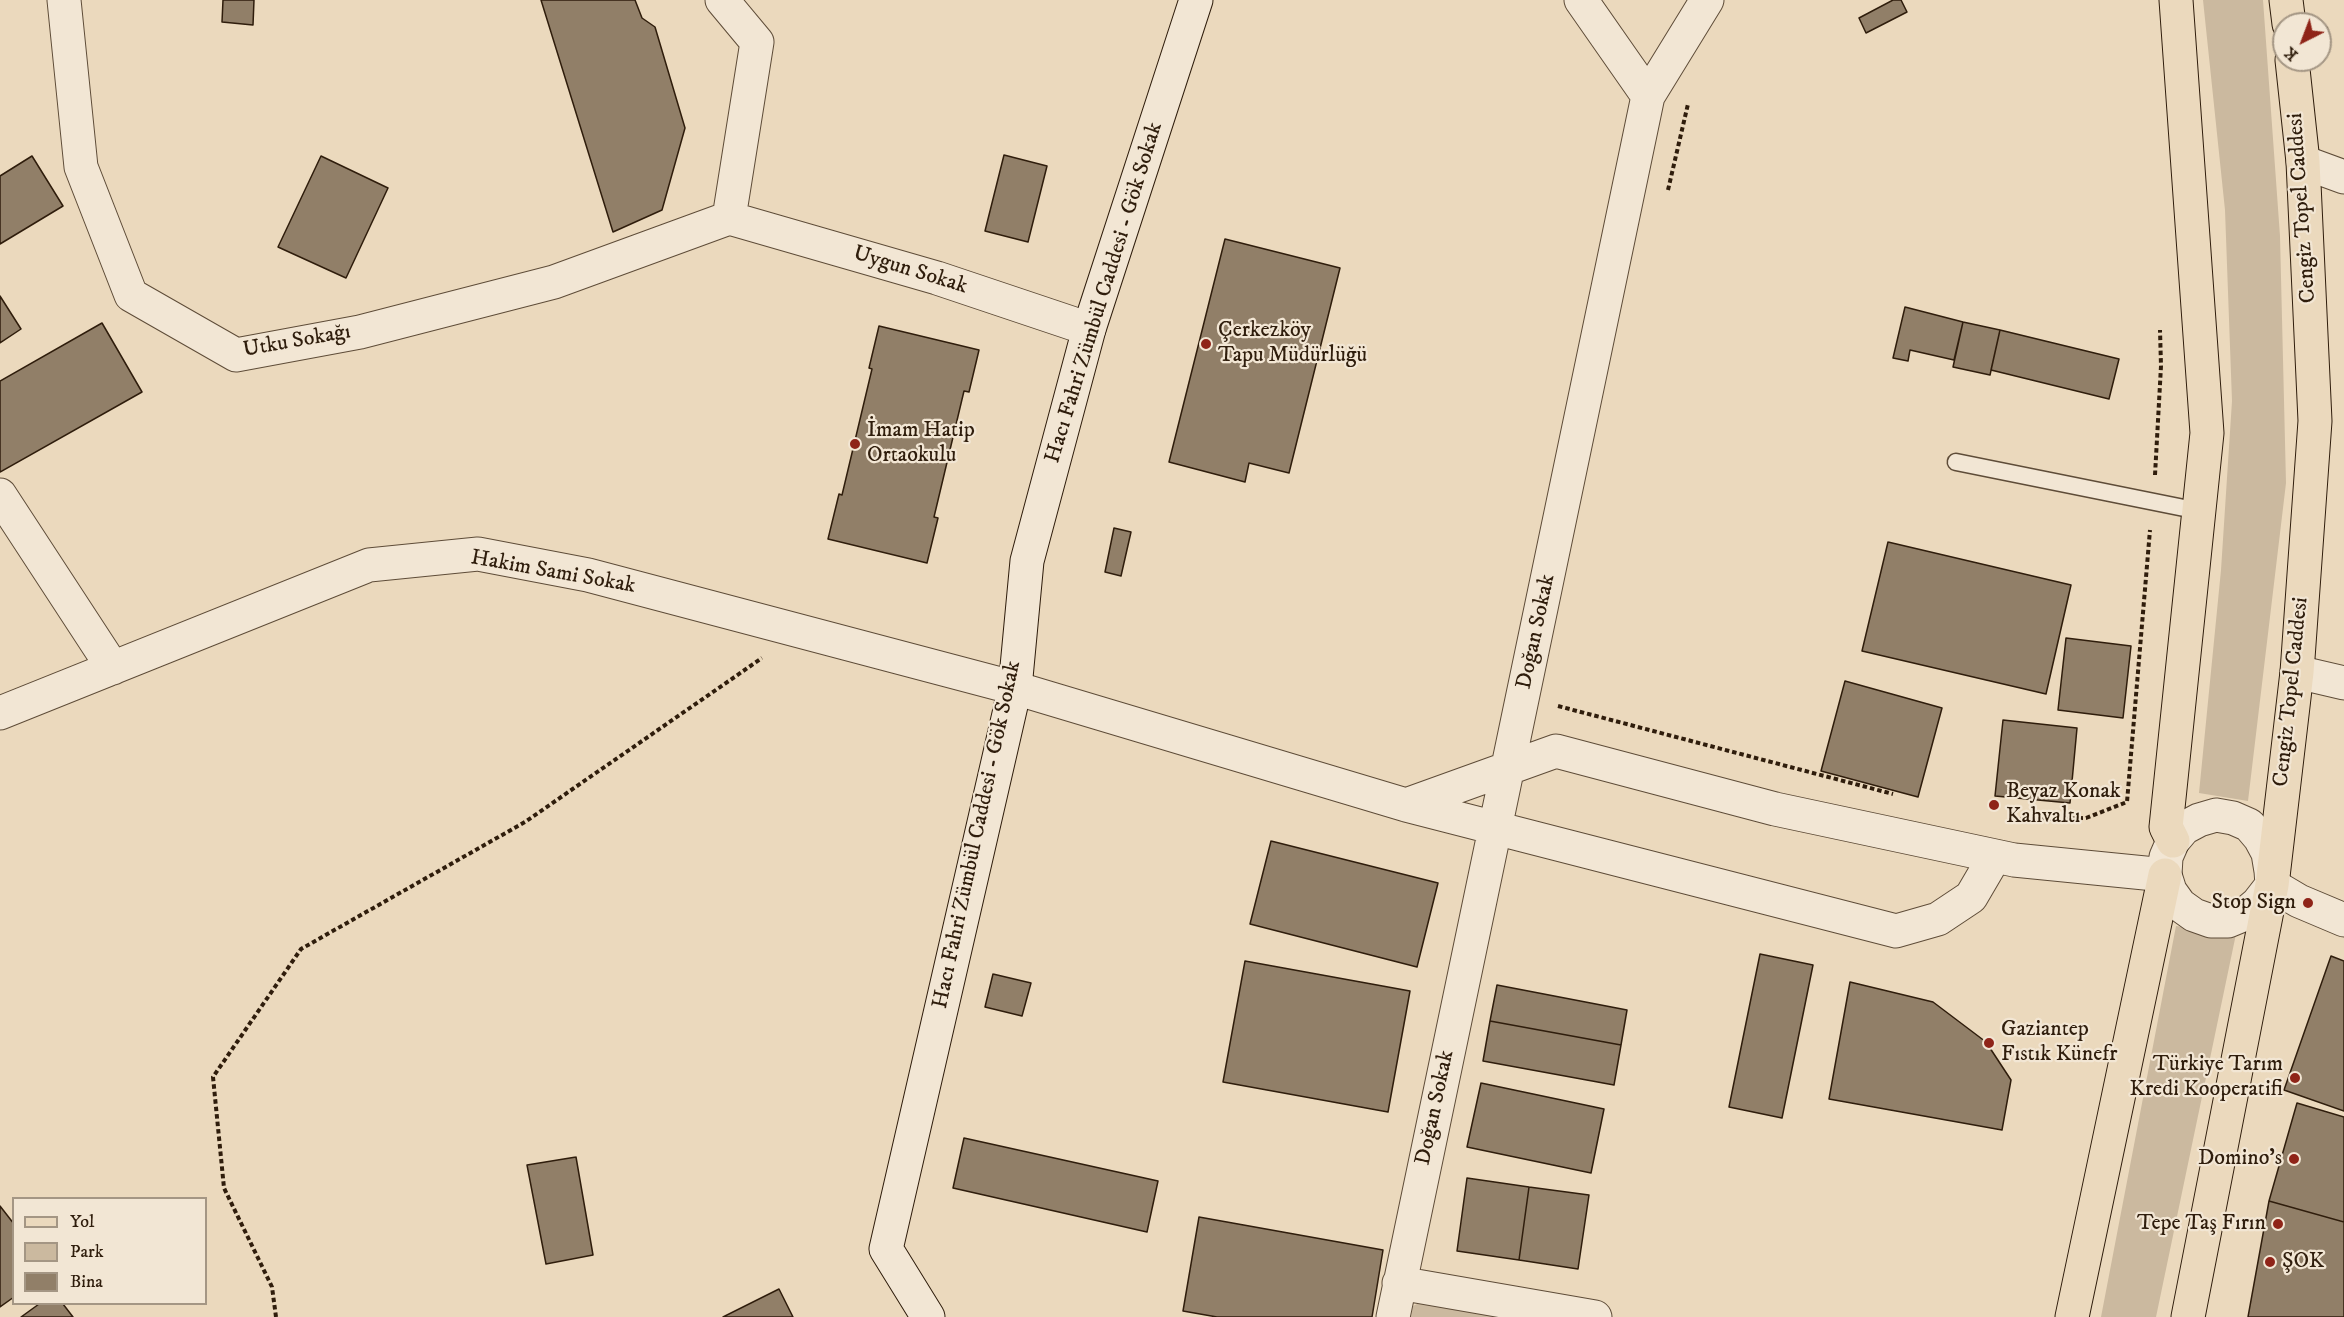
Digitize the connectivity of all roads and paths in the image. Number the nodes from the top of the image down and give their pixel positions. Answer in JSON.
{"nodes":[{"id":1,"x":64,"y":0,"type":"edge"},
{"id":2,"x":722,"y":0,"type":"edge"},
{"id":3,"x":1196,"y":0,"type":"edge"},
{"id":4,"x":1581,"y":0,"type":"edge"},
{"id":5,"x":1707,"y":0,"type":"edge"},
{"id":6,"x":2176,"y":0,"type":"edge"},
{"id":7,"x":2293,"y":72,"type":"edge"},
{"id":8,"x":1648,"y":96,"type":"junction"},
{"id":9,"x":1689,"y":99,"type":"dead end"},
{"id":10,"x":2303,"y":162,"type":"junction"},
{"id":11,"x":2344,"y":177,"type":"edge"},
{"id":12,"x":1668,"y":191,"type":"dead end"},
{"id":13,"x":729,"y":218,"type":"junction"},
{"id":14,"x":2160,"y":319,"type":"dead end"},
{"id":15,"x":1089,"y":329,"type":"junction"},
{"id":16,"x":1956,"y":462,"type":"dead end"},
{"id":17,"x":0,"y":495,"type":"edge"},
{"id":18,"x":2152,"y":501,"type":"junction"},
{"id":19,"x":2199,"y":510,"type":"junction"},
{"id":20,"x":764,"y":657,"type":"dead end"},
{"id":21,"x":113,"y":668,"type":"junction"},
{"id":22,"x":2297,"y":672,"type":"junction"},
{"id":23,"x":2344,"y":682,"type":"edge"},
{"id":24,"x":1015,"y":688,"type":"junction"},
{"id":25,"x":1553,"y":705,"type":"dead end"},
{"id":26,"x":0,"y":713,"type":"edge"},
{"id":27,"x":1508,"y":769,"type":"junction"},
{"id":28,"x":1901,"y":796,"type":"dead end"},
{"id":29,"x":1406,"y":805,"type":"junction"},
{"id":30,"x":2005,"y":820,"type":"dead end"},
{"id":31,"x":1496,"y":828,"type":"junction"},
{"id":32,"x":2173,"y":841,"type":"junction"},
{"id":33,"x":1995,"y":856,"type":"junction"},
{"id":34,"x":2165,"y":875,"type":"junction"},
{"id":35,"x":2272,"y":885,"type":"junction"},
{"id":36,"x":2344,"y":920,"type":"edge"},
{"id":37,"x":1399,"y":1283,"type":"junction"},
{"id":38,"x":276,"y":1317,"type":"edge"},
{"id":39,"x":928,"y":1317,"type":"edge"},
{"id":40,"x":1393,"y":1317,"type":"edge"},
{"id":41,"x":1595,"y":1317,"type":"edge"},
{"id":42,"x":2072,"y":1317,"type":"edge"},
{"id":43,"x":2188,"y":1317,"type":"edge"}],
"edges":[{"from":1,"to":13,"type":"street","name":"Utku Sokağı"},
{"from":2,"to":13,"type":"street"},
{"from":3,"to":15,"type":"street","name":"Hacı Fahri Zümbül Caddesi - Gök Sokak"},
{"from":4,"to":8,"type":"street"},
{"from":5,"to":8,"type":"street","name":"Doğan Sokak"},
{"from":6,"to":19,"type":"main road"},
{"from":7,"to":10,"type":"main road","name":"Cengiz Topel Caddesi"},
{"from":8,"to":27,"type":"street","name":"Doğan Sokak"},
{"from":9,"to":12,"type":"path"},
{"from":10,"to":11,"type":"street"},
{"from":10,"to":22,"type":"main road","name":"Cengiz Topel Caddesi"},
{"from":13,"to":15,"type":"street","name":"Uygun Sokak"},
{"from":14,"to":18,"type":"path"},
{"from":15,"to":24,"type":"street","name":"Hacı Fahri Zümbül Caddesi - Gök Sokak"},
{"from":16,"to":18,"type":"lane"},
{"from":17,"to":21,"type":"street"},
{"from":18,"to":19,"type":"lane"},
{"from":18,"to":30,"type":"path"},
{"from":19,"to":32,"type":"main road"},
{"from":20,"to":38,"type":"path"},
{"from":21,"to":24,"type":"street","name":"Hakim Sami Sokak"},
{"from":21,"to":26,"type":"street","name":"Hakim Sami Sokak"},
{"from":22,"to":23,"type":"street"},
{"from":22,"to":35,"type":"main road","name":"Cengiz Topel Caddesi"},
{"from":24,"to":29,"type":"street","name":"Hakim Sami Sokak"},
{"from":24,"to":39,"type":"street","name":"Hacı Fahri Zümbül Caddesi - Gök Sokak"},
{"from":25,"to":28,"type":"path"},
{"from":27,"to":29,"type":"street"},
{"from":27,"to":31,"type":"street","name":"Doğan Sokak"},
{"from":27,"to":33,"type":"street"},
{"from":29,"to":31,"type":"street","name":"Hakim Sami Sokak"},
{"from":31,"to":33,"type":"street","name":"Hakim Sami Sokak"},
{"from":31,"to":37,"type":"street","name":"Doğan Sokak"},
{"from":32,"to":34,"type":"street"},
{"from":32,"to":35,"type":"street"},
{"from":33,"to":34,"type":"street"},
{"from":34,"to":35,"type":"street"},
{"from":34,"to":42,"type":"main road"},
{"from":35,"to":36,"type":"street"},
{"from":35,"to":43,"type":"main road","name":"Cengiz Topel Caddesi"},
{"from":37,"to":40,"type":"street","name":"Doğan Sokak"},
{"from":37,"to":41,"type":"street"}]}
